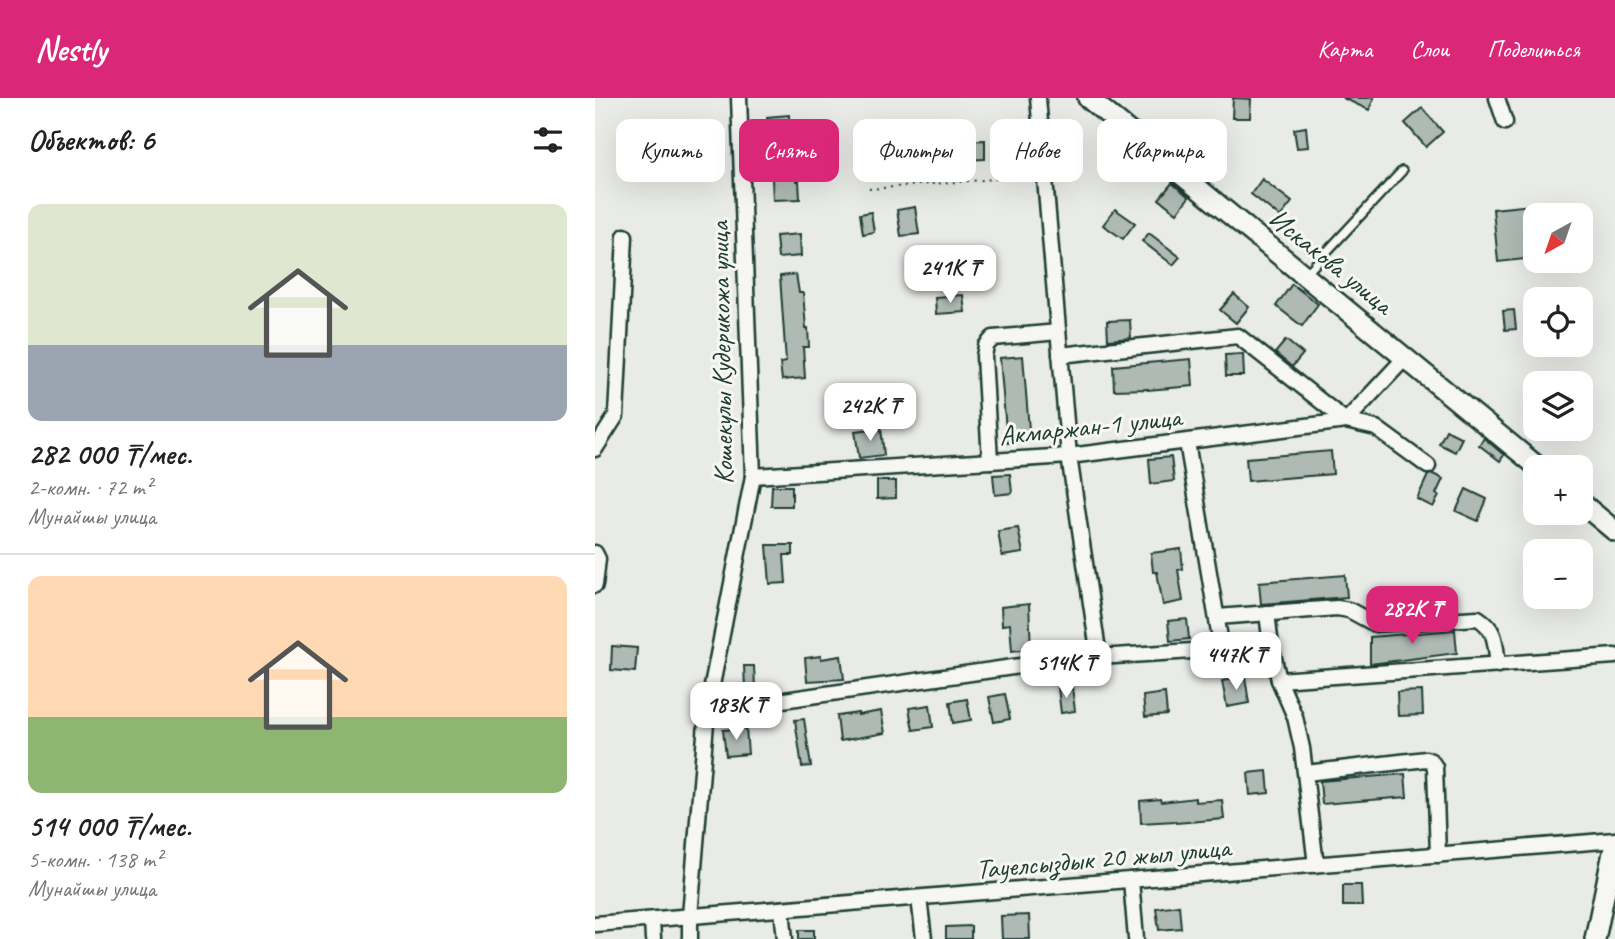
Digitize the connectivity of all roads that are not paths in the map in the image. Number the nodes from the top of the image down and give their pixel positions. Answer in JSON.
{"nodes":[{"id":1,"x":739,"y":98,"type":"edge"},
{"id":2,"x":1038,"y":98,"type":"edge"},
{"id":3,"x":1088,"y":98,"type":"edge"},
{"id":4,"x":1497,"y":98,"type":"edge"},
{"id":5,"x":1505,"y":122,"type":"dead end"},
{"id":6,"x":1402,"y":171,"type":"dead end"},
{"id":7,"x":625,"y":236,"type":"dead end"},
{"id":8,"x":1304,"y":276,"type":"junction"},
{"id":9,"x":1058,"y":332,"type":"junction"},
{"id":10,"x":1060,"y":355,"type":"junction"},
{"id":11,"x":1405,"y":358,"type":"junction"},
{"id":12,"x":1346,"y":421,"type":"junction"},
{"id":13,"x":1187,"y":442,"type":"junction"},
{"id":14,"x":595,"y":449,"type":"edge"},
{"id":15,"x":1523,"y":455,"type":"edge"},
{"id":16,"x":1069,"y":456,"type":"junction"},
{"id":17,"x":990,"y":461,"type":"junction"},
{"id":18,"x":1428,"y":466,"type":"dead end"},
{"id":19,"x":753,"y":476,"type":"junction"},
{"id":20,"x":1593,"y":513,"type":"edge"},
{"id":21,"x":1615,"y":531,"type":"edge"},
{"id":22,"x":595,"y":554,"type":"edge"},
{"id":23,"x":595,"y":584,"type":"edge"},
{"id":24,"x":1267,"y":613,"type":"junction"},
{"id":25,"x":1217,"y":617,"type":"junction"},
{"id":26,"x":1272,"y":646,"type":"junction"},
{"id":27,"x":1222,"y":650,"type":"junction"},
{"id":28,"x":1615,"y":656,"type":"edge"},
{"id":29,"x":1099,"y":657,"type":"junction"},
{"id":30,"x":1497,"y":664,"type":"junction"},
{"id":31,"x":1279,"y":680,"type":"junction"},
{"id":32,"x":707,"y":711,"type":"junction"},
{"id":33,"x":1306,"y":773,"type":"junction"},
{"id":34,"x":1615,"y":842,"type":"edge"},
{"id":35,"x":1438,"y":855,"type":"junction"},
{"id":36,"x":1316,"y":865,"type":"junction"},
{"id":37,"x":1131,"y":880,"type":"junction"},
{"id":38,"x":919,"y":898,"type":"junction"},
{"id":39,"x":782,"y":909,"type":"junction"},
{"id":40,"x":690,"y":916,"type":"junction"},
{"id":41,"x":652,"y":920,"type":"junction"},
{"id":42,"x":595,"y":924,"type":"edge"},
{"id":43,"x":653,"y":939,"type":"edge"},
{"id":44,"x":690,"y":939,"type":"edge"},
{"id":45,"x":785,"y":939,"type":"edge"},
{"id":46,"x":924,"y":939,"type":"edge"},
{"id":47,"x":1136,"y":939,"type":"edge"},
{"id":48,"x":1595,"y":939,"type":"edge"}],
"edges":[{"from":1,"to":19,"type":"street","name":"Кошекулы Кудерикожа улица"},
{"from":2,"to":9,"type":"street"},
{"from":3,"to":8,"type":"street","name":"Искакова улица"},
{"from":4,"to":5,"type":"street"},
{"from":6,"to":8,"type":"lane"},
{"from":7,"to":14,"type":"street"},
{"from":8,"to":11,"type":"street","name":"Искакова улица"},
{"from":9,"to":10,"type":"street"},
{"from":9,"to":17,"type":"street"},
{"from":10,"to":12,"type":"street"},
{"from":10,"to":16,"type":"street"},
{"from":11,"to":12,"type":"street"},
{"from":11,"to":15,"type":"street","name":"Искакова улица"},
{"from":12,"to":13,"type":"street","name":"Акмаржан-1 улица"},
{"from":12,"to":18,"type":"street"},
{"from":13,"to":16,"type":"street","name":"Акмаржан-1 улица"},
{"from":13,"to":25,"type":"street"},
{"from":16,"to":17,"type":"street","name":"Акмаржан-1 улица"},
{"from":16,"to":29,"type":"street"},
{"from":17,"to":19,"type":"street","name":"Акмаржан-1 улица"},
{"from":19,"to":32,"type":"street","name":"Кошекулы Кудерикожа улица"},
{"from":20,"to":21,"type":"street"},
{"from":22,"to":23,"type":"street"},
{"from":24,"to":25,"type":"street"},
{"from":24,"to":26,"type":"street"},
{"from":24,"to":30,"type":"street"},
{"from":25,"to":27,"type":"street"},
{"from":26,"to":27,"type":"street"},
{"from":26,"to":31,"type":"street"},
{"from":27,"to":29,"type":"street"},
{"from":28,"to":30,"type":"street"},
{"from":29,"to":32,"type":"street"},
{"from":30,"to":31,"type":"street"},
{"from":31,"to":33,"type":"street"},
{"from":32,"to":40,"type":"street","name":"Кошекулы Кудерикожа улица"},
{"from":33,"to":35,"type":"street"},
{"from":33,"to":36,"type":"street"},
{"from":34,"to":35,"type":"street","name":"Тауелсыздык 20 жыл улица"},
{"from":34,"to":48,"type":"street"},
{"from":35,"to":36,"type":"street","name":"Тауелсыздык 20 жыл улица"},
{"from":36,"to":37,"type":"street","name":"Тауелсыздык 20 жыл улица"},
{"from":37,"to":38,"type":"street","name":"Тауелсыздык 20 жыл улица"},
{"from":37,"to":47,"type":"street"},
{"from":38,"to":39,"type":"street","name":"Тауелсыздык 20 жыл улица"},
{"from":38,"to":46,"type":"street"},
{"from":39,"to":40,"type":"street","name":"Тауелсыздык 20 жыл улица"},
{"from":39,"to":45,"type":"street"},
{"from":40,"to":41,"type":"street","name":"Тауелсыздык 20 жыл улица"},
{"from":40,"to":44,"type":"street","name":"Кошекулы Кудерикожа улица"},
{"from":41,"to":42,"type":"street","name":"Тауелсыздык 20 жыл улица"},
{"from":41,"to":43,"type":"street"}]}
